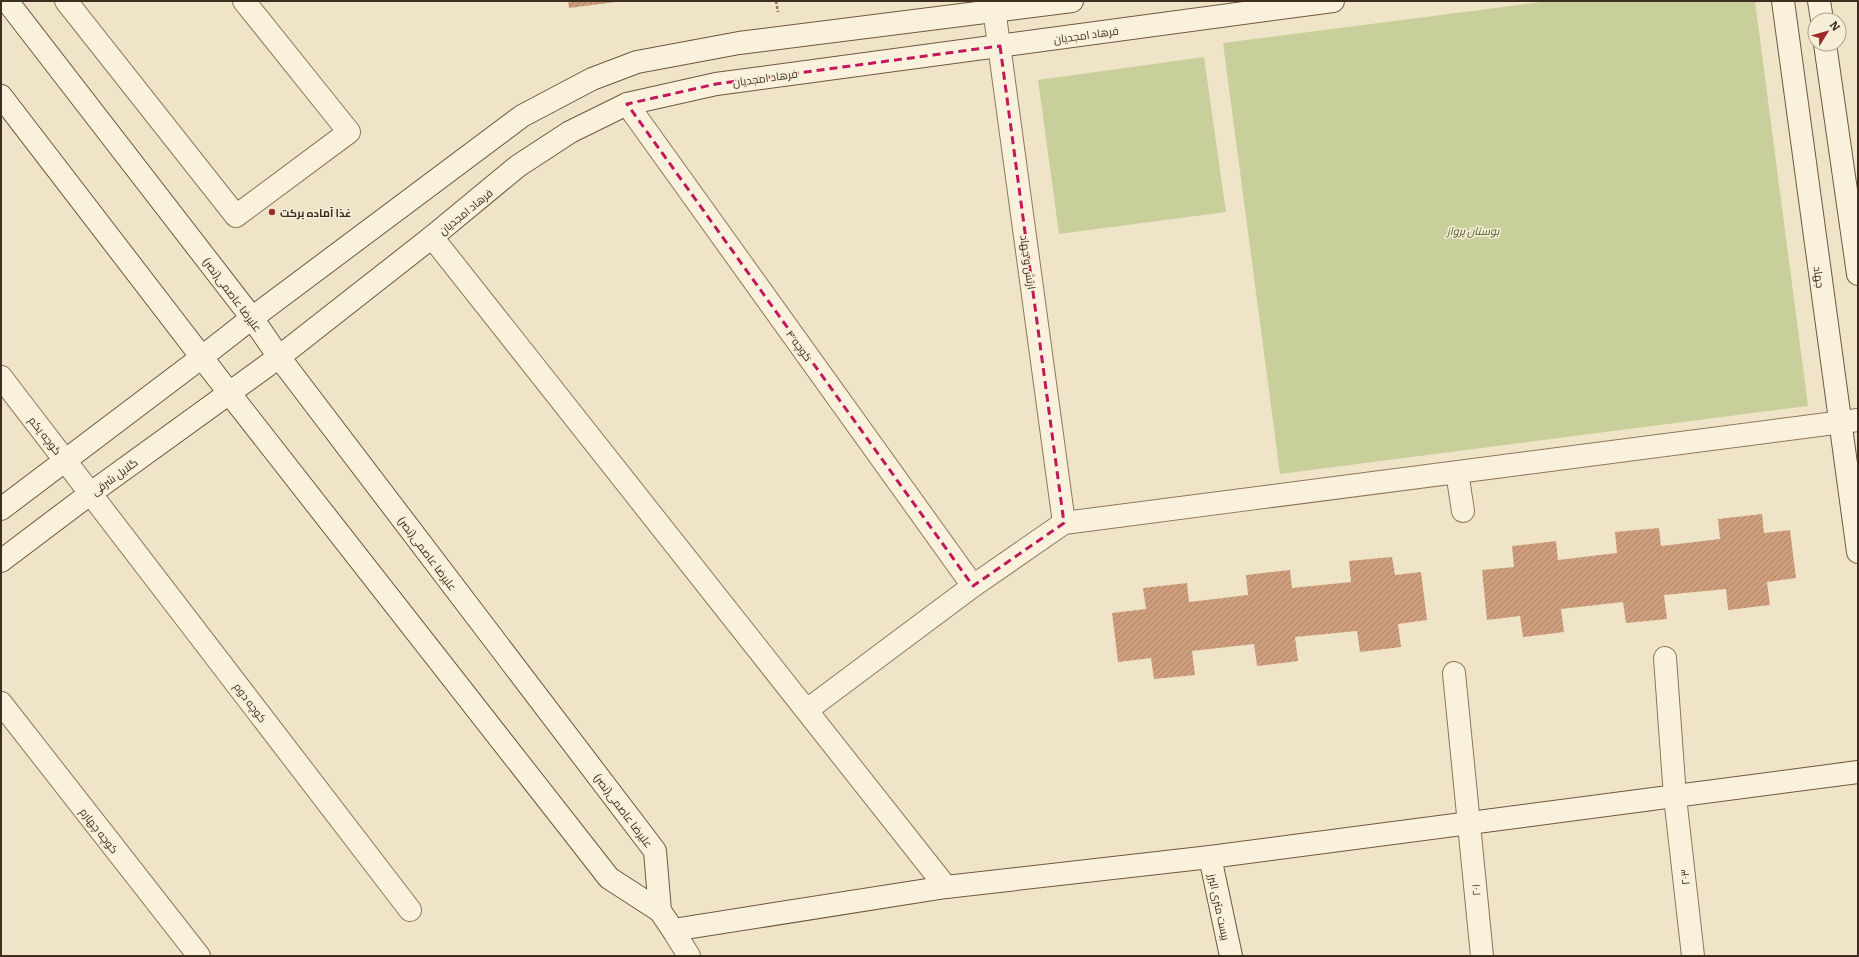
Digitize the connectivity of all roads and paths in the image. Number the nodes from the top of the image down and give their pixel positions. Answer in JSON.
{"nodes":[{"id":1,"x":7,"y":1,"type":"edge"},
{"id":2,"x":66,"y":1,"type":"edge"},
{"id":3,"x":244,"y":1,"type":"edge"},
{"id":4,"x":1072,"y":1,"type":"edge"},
{"id":5,"x":1333,"y":1,"type":"edge"},
{"id":6,"x":1783,"y":1,"type":"edge"},
{"id":7,"x":1819,"y":1,"type":"edge"},
{"id":8,"x":994,"y":6,"type":"edge"},
{"id":9,"x":1821,"y":12,"type":"edge"},
{"id":10,"x":1000,"y":46,"type":"junction"},
{"id":11,"x":1826,"y":52,"type":"edge"},
{"id":12,"x":1,"y":96,"type":"edge"},
{"id":13,"x":627,"y":104,"type":"junction"},
{"id":14,"x":432,"y":237,"type":"junction"},
{"id":15,"x":1858,"y":274,"type":"edge"},
{"id":16,"x":252,"y":318,"type":"junction"},
{"id":17,"x":202,"y":357,"type":"junction"},
{"id":18,"x":279,"y":357,"type":"junction"},
{"id":19,"x":1,"y":377,"type":"edge"},
{"id":20,"x":230,"y":394,"type":"junction"},
{"id":21,"x":1849,"y":421,"type":"edge"},
{"id":22,"x":66,"y":460,"type":"junction"},
{"id":23,"x":1457,"y":472,"type":"junction"},
{"id":24,"x":91,"y":493,"type":"junction"},
{"id":25,"x":1,"y":509,"type":"edge"},
{"id":26,"x":1463,"y":510,"type":"dead end"},
{"id":27,"x":1064,"y":523,"type":"junction"},
{"id":28,"x":1858,"y":552,"type":"edge"},
{"id":29,"x":1,"y":561,"type":"edge"},
{"id":30,"x":973,"y":586,"type":"junction"},
{"id":31,"x":1664,"y":658,"type":"dead end"},
{"id":32,"x":1454,"y":672,"type":"dead end"},
{"id":33,"x":1,"y":703,"type":"edge"},
{"id":34,"x":807,"y":710,"type":"junction"},
{"id":35,"x":1858,"y":772,"type":"edge"},
{"id":36,"x":1675,"y":798,"type":"junction"},
{"id":37,"x":1469,"y":824,"type":"junction"},
{"id":38,"x":1210,"y":858,"type":"junction"},
{"id":39,"x":946,"y":887,"type":"junction"},
{"id":40,"x":410,"y":910,"type":"dead end"},
{"id":41,"x":660,"y":910,"type":"junction"},
{"id":42,"x":674,"y":930,"type":"junction"},
{"id":43,"x":199,"y":956,"type":"edge"},
{"id":44,"x":689,"y":956,"type":"edge"},
{"id":45,"x":1231,"y":956,"type":"edge"},
{"id":46,"x":1482,"y":956,"type":"edge"},
{"id":47,"x":1693,"y":956,"type":"edge"}],
"edges":[{"from":1,"to":16,"type":"street","name":"علیرضا عاصمی(نصر)"},
{"from":2,"to":3,"type":"street"},
{"from":4,"to":8,"type":"street"},
{"from":5,"to":10,"type":"street","name":"فرهاد امجدیان"},
{"from":6,"to":21,"type":"street","name":"جهاد"},
{"from":7,"to":9,"type":"street"},
{"from":8,"to":10,"type":"street","name":"ارتش و جهاد"},
{"from":8,"to":16,"type":"street"},
{"from":10,"to":13,"type":"street","name":"فرهاد امجدیان"},
{"from":10,"to":27,"type":"street","name":"ارتش و جهاد"},
{"from":11,"to":15,"type":"street"},
{"from":12,"to":17,"type":"street"},
{"from":13,"to":14,"type":"street","name":"فرهاد امجدیان"},
{"from":13,"to":30,"type":"street","name":"کوچه ۴"},
{"from":14,"to":18,"type":"street","name":"فرهاد امجدیان"},
{"from":14,"to":34,"type":"street"},
{"from":16,"to":17,"type":"street"},
{"from":16,"to":18,"type":"street","name":"علیرضا عاصمی(نصر)"},
{"from":17,"to":20,"type":"street"},
{"from":17,"to":22,"type":"street"},
{"from":18,"to":20,"type":"street","name":"فرهاد امجدیان"},
{"from":18,"to":41,"type":"street","name":"علیرضا عاصمی(نصر)"},
{"from":19,"to":22,"type":"street","name":"کوچه یکم"},
{"from":20,"to":24,"type":"street","name":"گلایل شرقی"},
{"from":20,"to":41,"type":"street"},
{"from":21,"to":23,"type":"street"},
{"from":21,"to":28,"type":"street","name":"جهاد"},
{"from":22,"to":24,"type":"street","name":"کوچه یکم"},
{"from":22,"to":25,"type":"street"},
{"from":23,"to":26,"type":"street"},
{"from":23,"to":27,"type":"street"},
{"from":24,"to":29,"type":"street","name":"گلایل شرقی"},
{"from":24,"to":40,"type":"street","name":"کوچه دوم"},
{"from":27,"to":30,"type":"street"},
{"from":30,"to":34,"type":"street"},
{"from":31,"to":36,"type":"street","name":"۲۰۳"},
{"from":32,"to":37,"type":"street","name":"۲۰۱"},
{"from":33,"to":43,"type":"street","name":"کوچه چهارم"},
{"from":34,"to":39,"type":"street"},
{"from":35,"to":36,"type":"street"},
{"from":36,"to":37,"type":"street"},
{"from":36,"to":47,"type":"street","name":"۲۰۳"},
{"from":37,"to":38,"type":"street"},
{"from":37,"to":46,"type":"street","name":"۲۰۱"},
{"from":38,"to":39,"type":"street"},
{"from":38,"to":45,"type":"street","name":"بیست متری البرز"},
{"from":39,"to":42,"type":"street"},
{"from":41,"to":42,"type":"street"},
{"from":42,"to":44,"type":"street"}]}
